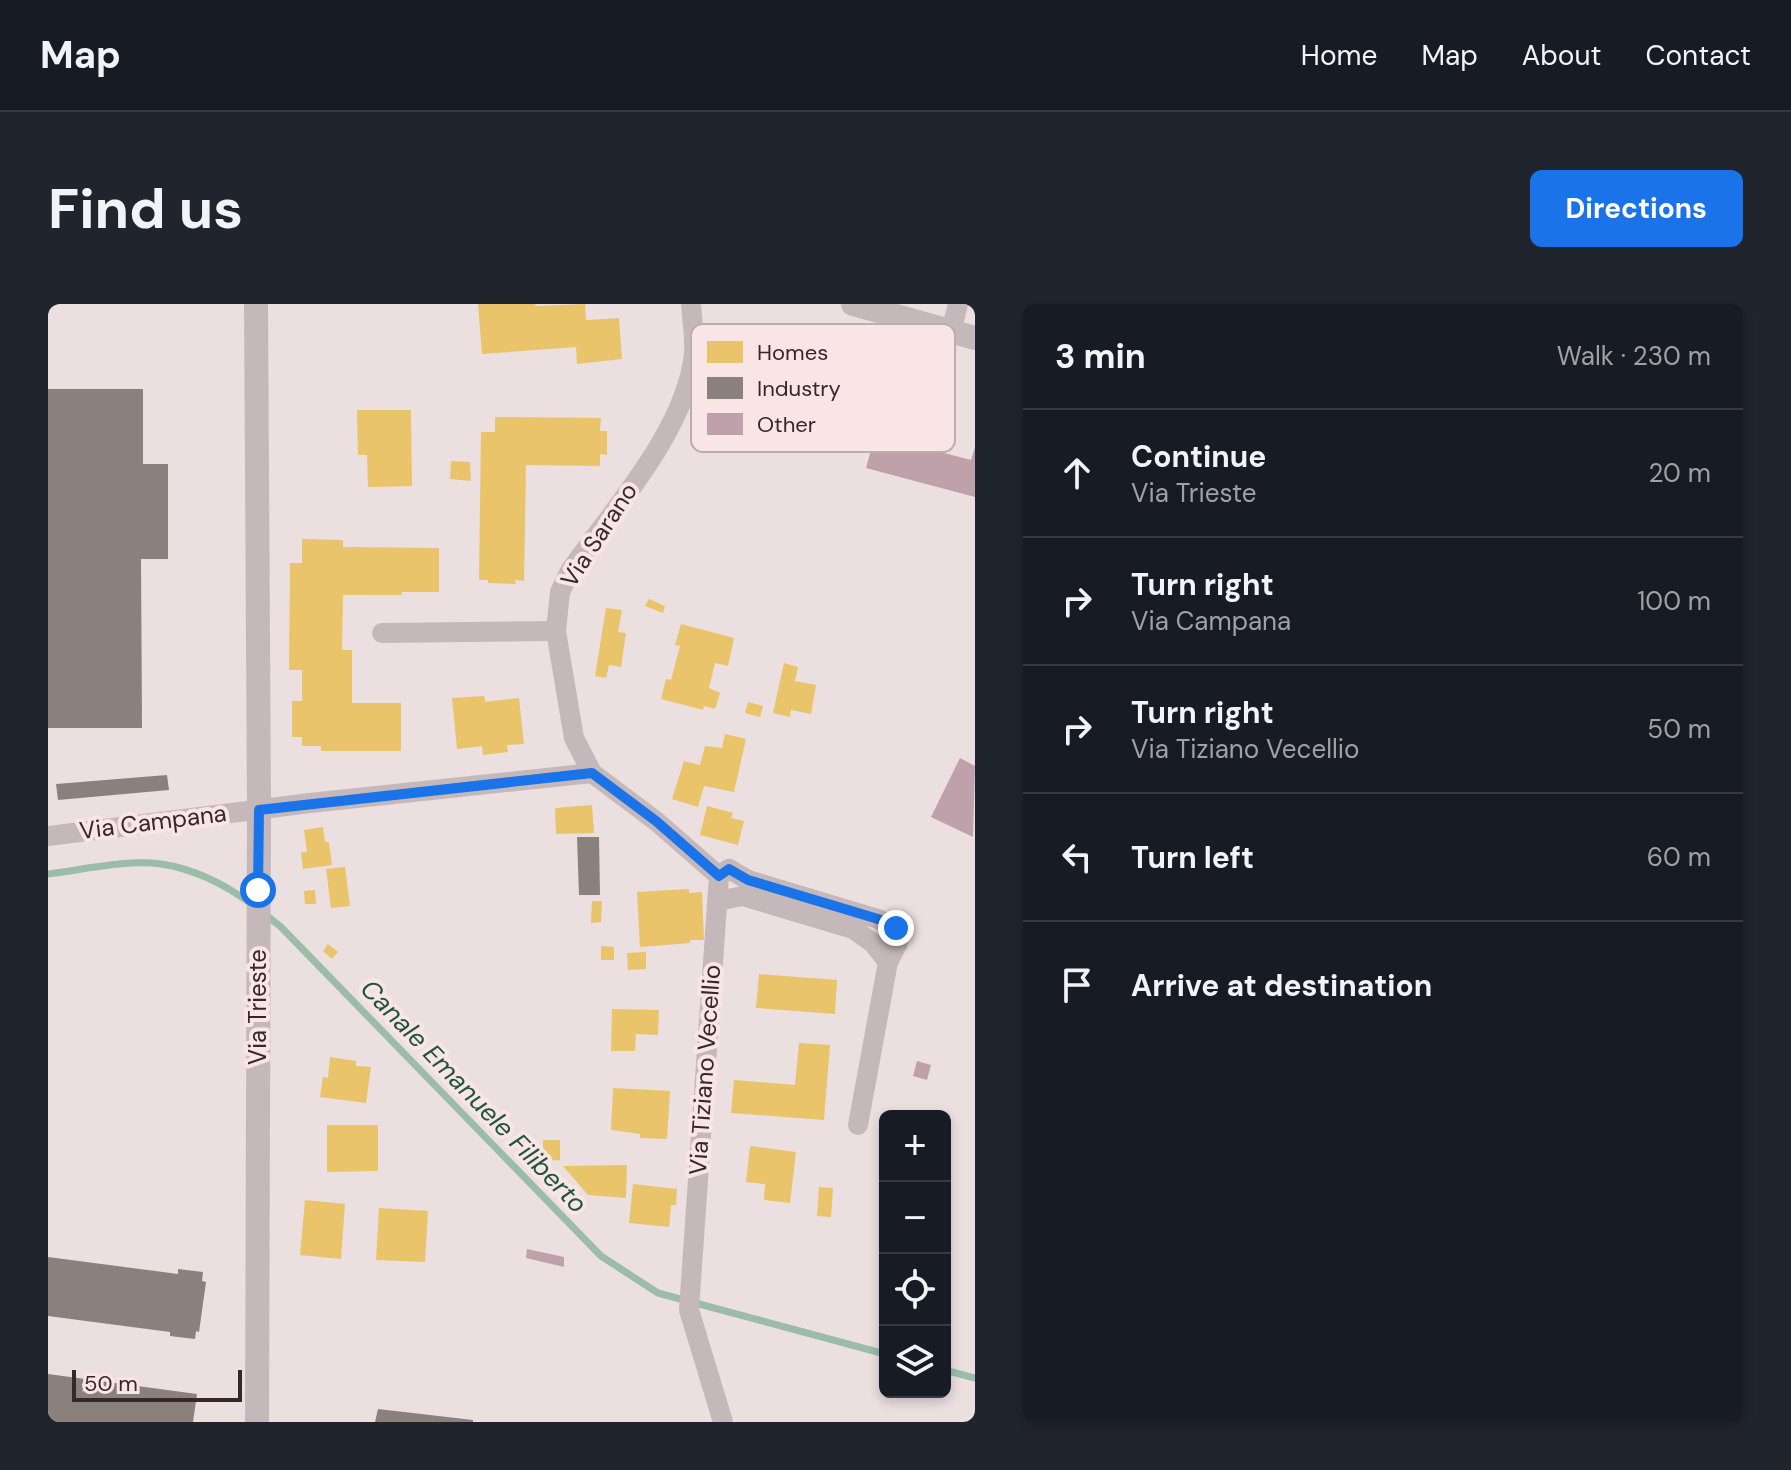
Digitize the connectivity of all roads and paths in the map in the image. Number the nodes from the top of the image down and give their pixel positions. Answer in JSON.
{"nodes":[{"id":1,"x":256,"y":304,"type":"edge"},
{"id":2,"x":691,"y":304,"type":"edge"},
{"id":3,"x":853,"y":304,"type":"edge"},
{"id":4,"x":958,"y":304,"type":"edge"},
{"id":5,"x":692,"y":324,"type":"edge"},
{"id":6,"x":924,"y":324,"type":"edge"},
{"id":7,"x":963,"y":335,"type":"edge"},
{"id":8,"x":691,"y":367,"type":"edge"},
{"id":9,"x":556,"y":631,"type":"junction"},
{"id":10,"x":382,"y":633,"type":"dead end"},
{"id":11,"x":592,"y":773,"type":"junction"},
{"id":12,"x":259,"y":810,"type":"junction"},
{"id":13,"x":48,"y":836,"type":"edge"},
{"id":14,"x":719,"y":876,"type":"junction"},
{"id":15,"x":717,"y":901,"type":"junction"},
{"id":16,"x":888,"y":962,"type":"junction"},
{"id":17,"x":858,"y":1125,"type":"dead end"},
{"id":18,"x":257,"y":1422,"type":"edge"},
{"id":19,"x":723,"y":1422,"type":"edge"}],
"edges":[{"from":1,"to":12,"type":"street","name":"Via Trieste"},
{"from":2,"to":5,"type":"street","name":"Via Sarano"},
{"from":3,"to":6,"type":"street"},
{"from":4,"to":7,"type":"street"},
{"from":8,"to":9,"type":"street","name":"Via Sarano"},
{"from":9,"to":10,"type":"street"},
{"from":9,"to":11,"type":"street","name":"Via Sarano"},
{"from":11,"to":12,"type":"street","name":"Via Campana"},
{"from":11,"to":14,"type":"street"},
{"from":12,"to":13,"type":"street","name":"Via Campana"},
{"from":12,"to":18,"type":"street","name":"Via Trieste"},
{"from":14,"to":15,"type":"street","name":"Via Tiziano Vecellio"},
{"from":14,"to":16,"type":"street"},
{"from":15,"to":16,"type":"street"},
{"from":15,"to":19,"type":"street","name":"Via Tiziano Vecellio"},
{"from":16,"to":17,"type":"street"}]}
